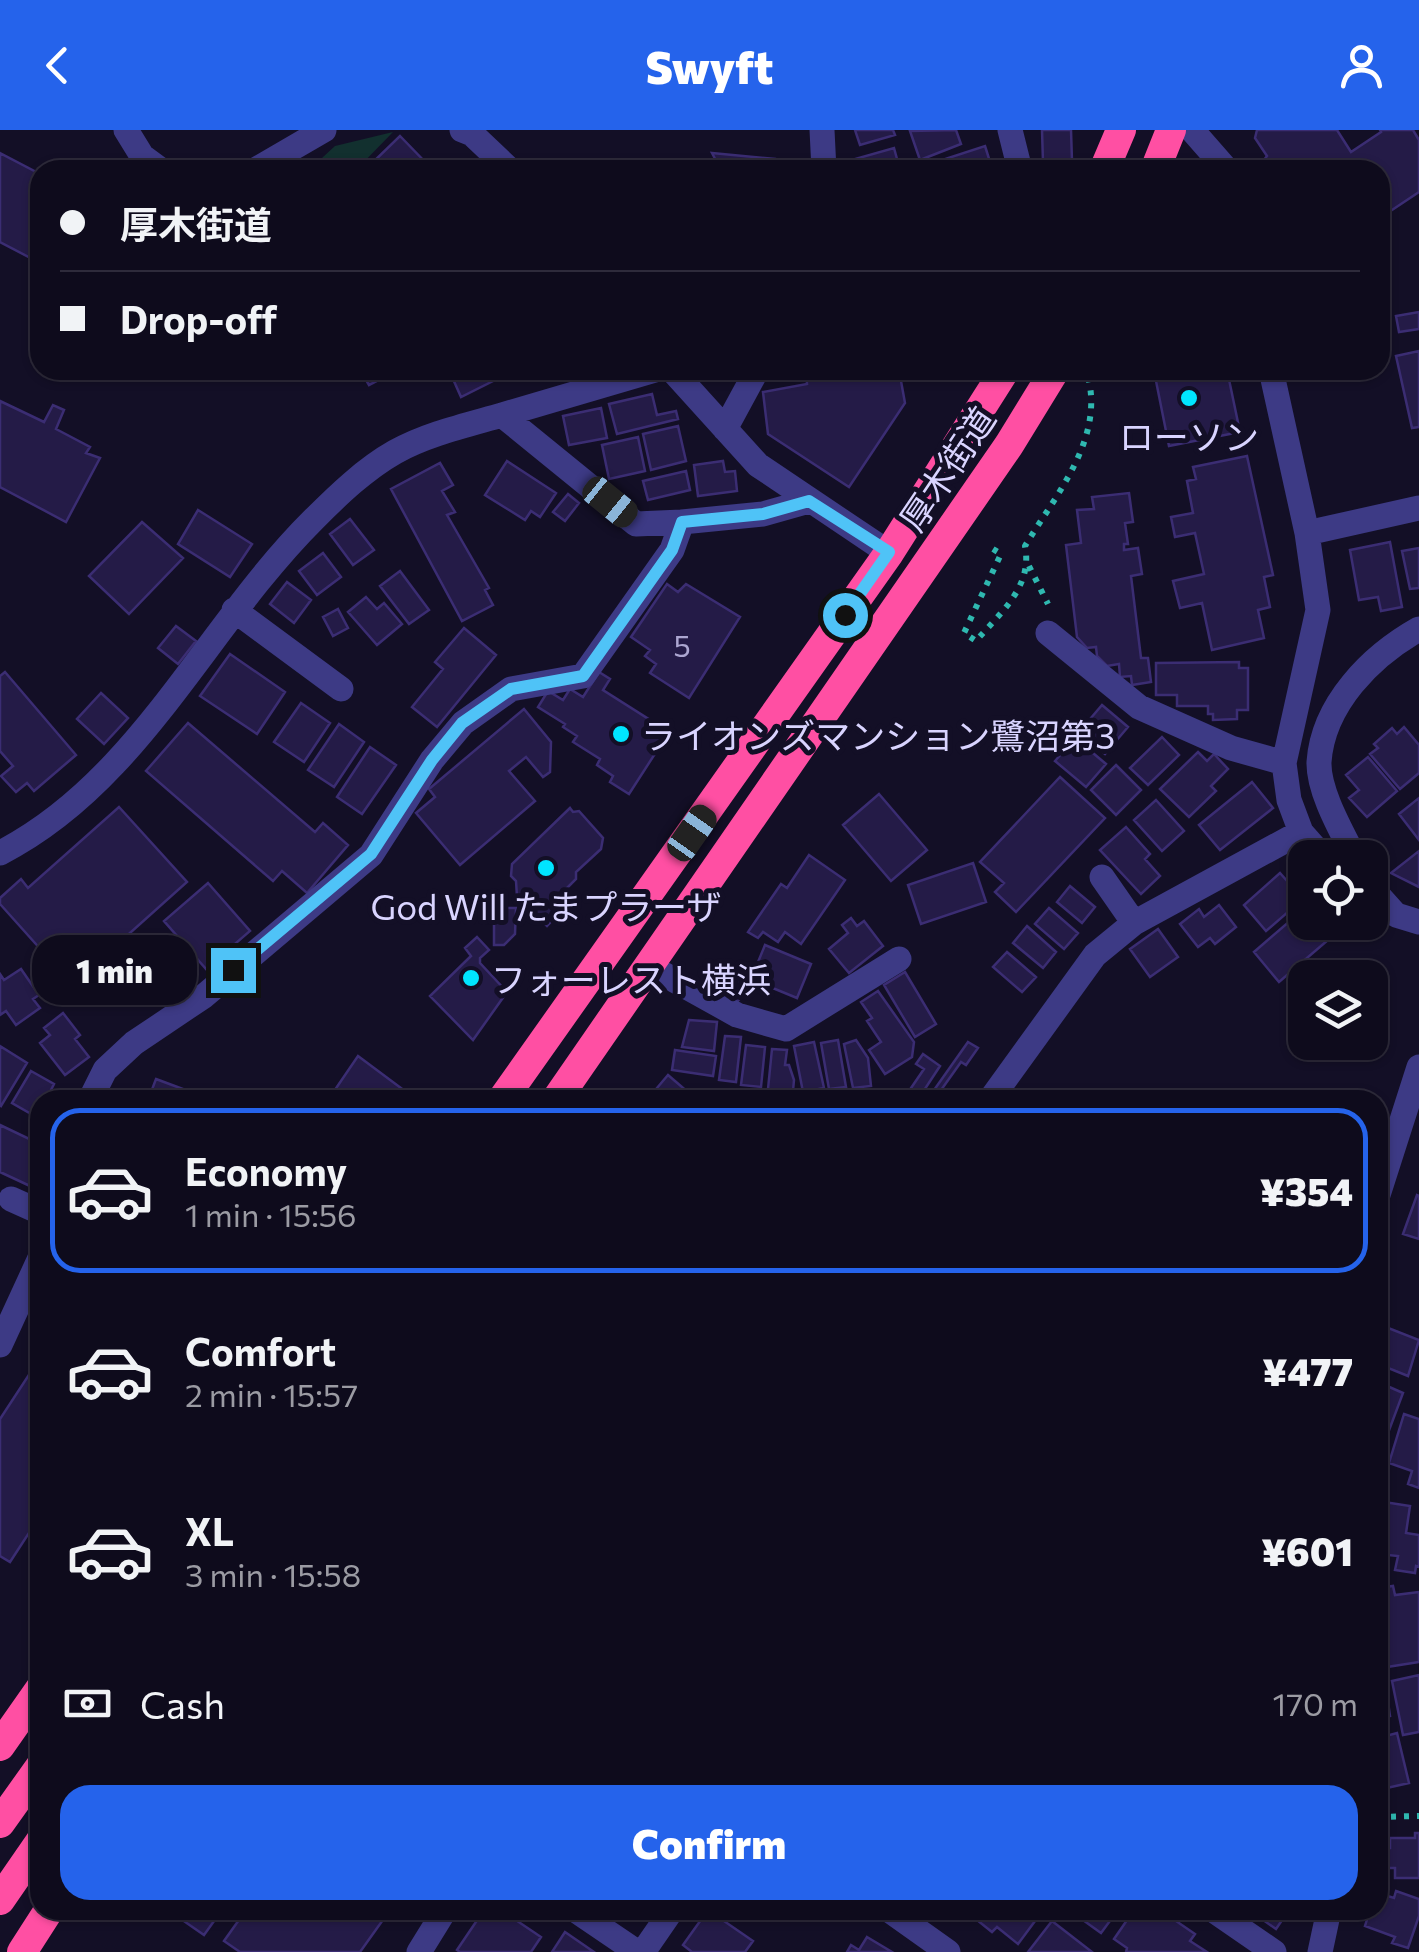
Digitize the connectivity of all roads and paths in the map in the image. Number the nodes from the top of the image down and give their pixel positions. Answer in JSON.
{"nodes":[{"id":1,"x":126,"y":130,"type":"edge"},
{"id":2,"x":324,"y":130,"type":"edge"},
{"id":3,"x":462,"y":130,"type":"edge"},
{"id":4,"x":822,"y":130,"type":"edge"},
{"id":5,"x":1010,"y":130,"type":"edge"},
{"id":6,"x":1121,"y":130,"type":"edge"},
{"id":7,"x":1171,"y":130,"type":"edge"},
{"id":8,"x":1192,"y":130,"type":"edge"},
{"id":9,"x":147,"y":160,"type":"edge"},
{"id":10,"x":272,"y":160,"type":"edge"},
{"id":11,"x":499,"y":160,"type":"edge"},
{"id":12,"x":824,"y":160,"type":"edge"},
{"id":13,"x":1018,"y":160,"type":"edge"},
{"id":14,"x":1108,"y":160,"type":"edge"},
{"id":15,"x":1159,"y":160,"type":"edge"},
{"id":16,"x":1218,"y":160,"type":"edge"},
{"id":17,"x":621,"y":380,"type":"edge"},
{"id":18,"x":681,"y":380,"type":"edge"},
{"id":19,"x":752,"y":380,"type":"edge"},
{"id":20,"x":1000,"y":380,"type":"edge"},
{"id":21,"x":1048,"y":380,"type":"edge"},
{"id":22,"x":1273,"y":380,"type":"edge"},
{"id":23,"x":1089,"y":381,"type":"dead end"},
{"id":24,"x":502,"y":415,"type":"junction"},
{"id":25,"x":725,"y":429,"type":"junction"},
{"id":26,"x":809,"y":501,"type":"junction"},
{"id":27,"x":1419,"y":508,"type":"edge"},
{"id":28,"x":682,"y":522,"type":"junction"},
{"id":29,"x":1308,"y":533,"type":"junction"},
{"id":30,"x":993,"y":549,"type":"dead end"},
{"id":31,"x":889,"y":552,"type":"junction"},
{"id":32,"x":1029,"y":565,"type":"junction"},
{"id":33,"x":234,"y":610,"type":"junction"},
{"id":34,"x":1419,"y":629,"type":"edge"},
{"id":35,"x":1048,"y":633,"type":"joint"},
{"id":36,"x":341,"y":689,"type":"dead end"},
{"id":37,"x":1284,"y":763,"type":"junction"},
{"id":38,"x":1301,"y":832,"type":"junction"},
{"id":39,"x":1308,"y":840,"type":"edge"},
{"id":40,"x":1345,"y":840,"type":"edge"},
{"id":41,"x":0,"y":853,"type":"edge"},
{"id":42,"x":1102,"y":877,"type":"dead end"},
{"id":43,"x":1388,"y":906,"type":"edge"},
{"id":44,"x":1419,"y":922,"type":"edge"},
{"id":45,"x":1134,"y":923,"type":"junction"},
{"id":46,"x":899,"y":958,"type":"dead end"},
{"id":47,"x":649,"y":966,"type":"junction"},
{"id":48,"x":1419,"y":1067,"type":"edge"},
{"id":49,"x":95,"y":1090,"type":"edge"},
{"id":50,"x":509,"y":1090,"type":"edge"},
{"id":51,"x":563,"y":1090,"type":"edge"},
{"id":52,"x":997,"y":1090,"type":"edge"},
{"id":53,"x":1388,"y":1164,"type":"edge"},
{"id":54,"x":12,"y":1199,"type":"dead end"},
{"id":55,"x":30,"y":1207,"type":"edge"},
{"id":56,"x":30,"y":1280,"type":"edge"},
{"id":57,"x":0,"y":1345,"type":"edge"},
{"id":58,"x":30,"y":1703,"type":"edge"},
{"id":59,"x":0,"y":1746,"type":"edge"},
{"id":60,"x":30,"y":1781,"type":"edge"},
{"id":61,"x":1419,"y":1816,"type":"edge"},
{"id":62,"x":1388,"y":1818,"type":"edge"},
{"id":63,"x":0,"y":1823,"type":"edge"},
{"id":64,"x":30,"y":1856,"type":"edge"},
{"id":65,"x":0,"y":1900,"type":"edge"},
{"id":66,"x":42,"y":1920,"type":"edge"},
{"id":67,"x":439,"y":1920,"type":"edge"},
{"id":68,"x":590,"y":1920,"type":"edge"},
{"id":69,"x":664,"y":1920,"type":"edge"},
{"id":70,"x":903,"y":1920,"type":"edge"},
{"id":71,"x":1228,"y":1920,"type":"edge"},
{"id":72,"x":1327,"y":1920,"type":"edge"},
{"id":73,"x":22,"y":1952,"type":"edge"},
{"id":74,"x":418,"y":1952,"type":"edge"},
{"id":75,"x":640,"y":1952,"type":"edge"},
{"id":76,"x":948,"y":1952,"type":"edge"},
{"id":77,"x":1274,"y":1952,"type":"edge"},
{"id":78,"x":1320,"y":1952,"type":"edge"}],
"edges":[{"from":1,"to":9,"type":"street"},
{"from":2,"to":10,"type":"street"},
{"from":3,"to":11,"type":"street"},
{"from":4,"to":12,"type":"street"},
{"from":5,"to":13,"type":"street"},
{"from":6,"to":14,"type":"highway"},
{"from":7,"to":15,"type":"highway"},
{"from":8,"to":16,"type":"street"},
{"from":17,"to":24,"type":"street"},
{"from":18,"to":25,"type":"street"},
{"from":19,"to":25,"type":"street"},
{"from":20,"to":31,"type":"highway","name":"厚木街道"},
{"from":21,"to":47,"type":"highway","name":"厚木街道"},
{"from":22,"to":29,"type":"street"},
{"from":23,"to":32,"type":"path"},
{"from":24,"to":28,"type":"street"},
{"from":24,"to":33,"type":"street"},
{"from":25,"to":26,"type":"street"},
{"from":26,"to":28,"type":"street"},
{"from":26,"to":31,"type":"street"},
{"from":27,"to":29,"type":"street"},
{"from":28,"to":49,"type":"street"},
{"from":29,"to":37,"type":"street"},
{"from":30,"to":32,"type":"path"},
{"from":31,"to":50,"type":"highway","name":"厚木街道"},
{"from":32,"to":35,"type":"path"},
{"from":33,"to":36,"type":"street"},
{"from":33,"to":41,"type":"street"},
{"from":34,"to":40,"type":"street"},
{"from":35,"to":37,"type":"street"},
{"from":37,"to":38,"type":"street"},
{"from":38,"to":39,"type":"street"},
{"from":38,"to":45,"type":"street"},
{"from":42,"to":45,"type":"street"},
{"from":43,"to":44,"type":"street"},
{"from":45,"to":52,"type":"street"},
{"from":46,"to":47,"type":"street"},
{"from":47,"to":51,"type":"highway","name":"厚木街道"},
{"from":48,"to":53,"type":"street"},
{"from":54,"to":55,"type":"street"},
{"from":56,"to":57,"type":"street"},
{"from":58,"to":59,"type":"highway"},
{"from":60,"to":63,"type":"highway"},
{"from":61,"to":62,"type":"path"},
{"from":64,"to":65,"type":"highway"},
{"from":66,"to":73,"type":"highway"},
{"from":67,"to":74,"type":"street"},
{"from":68,"to":75,"type":"street"},
{"from":69,"to":75,"type":"street"},
{"from":70,"to":76,"type":"street"},
{"from":71,"to":77,"type":"street"},
{"from":72,"to":78,"type":"street"}]}
